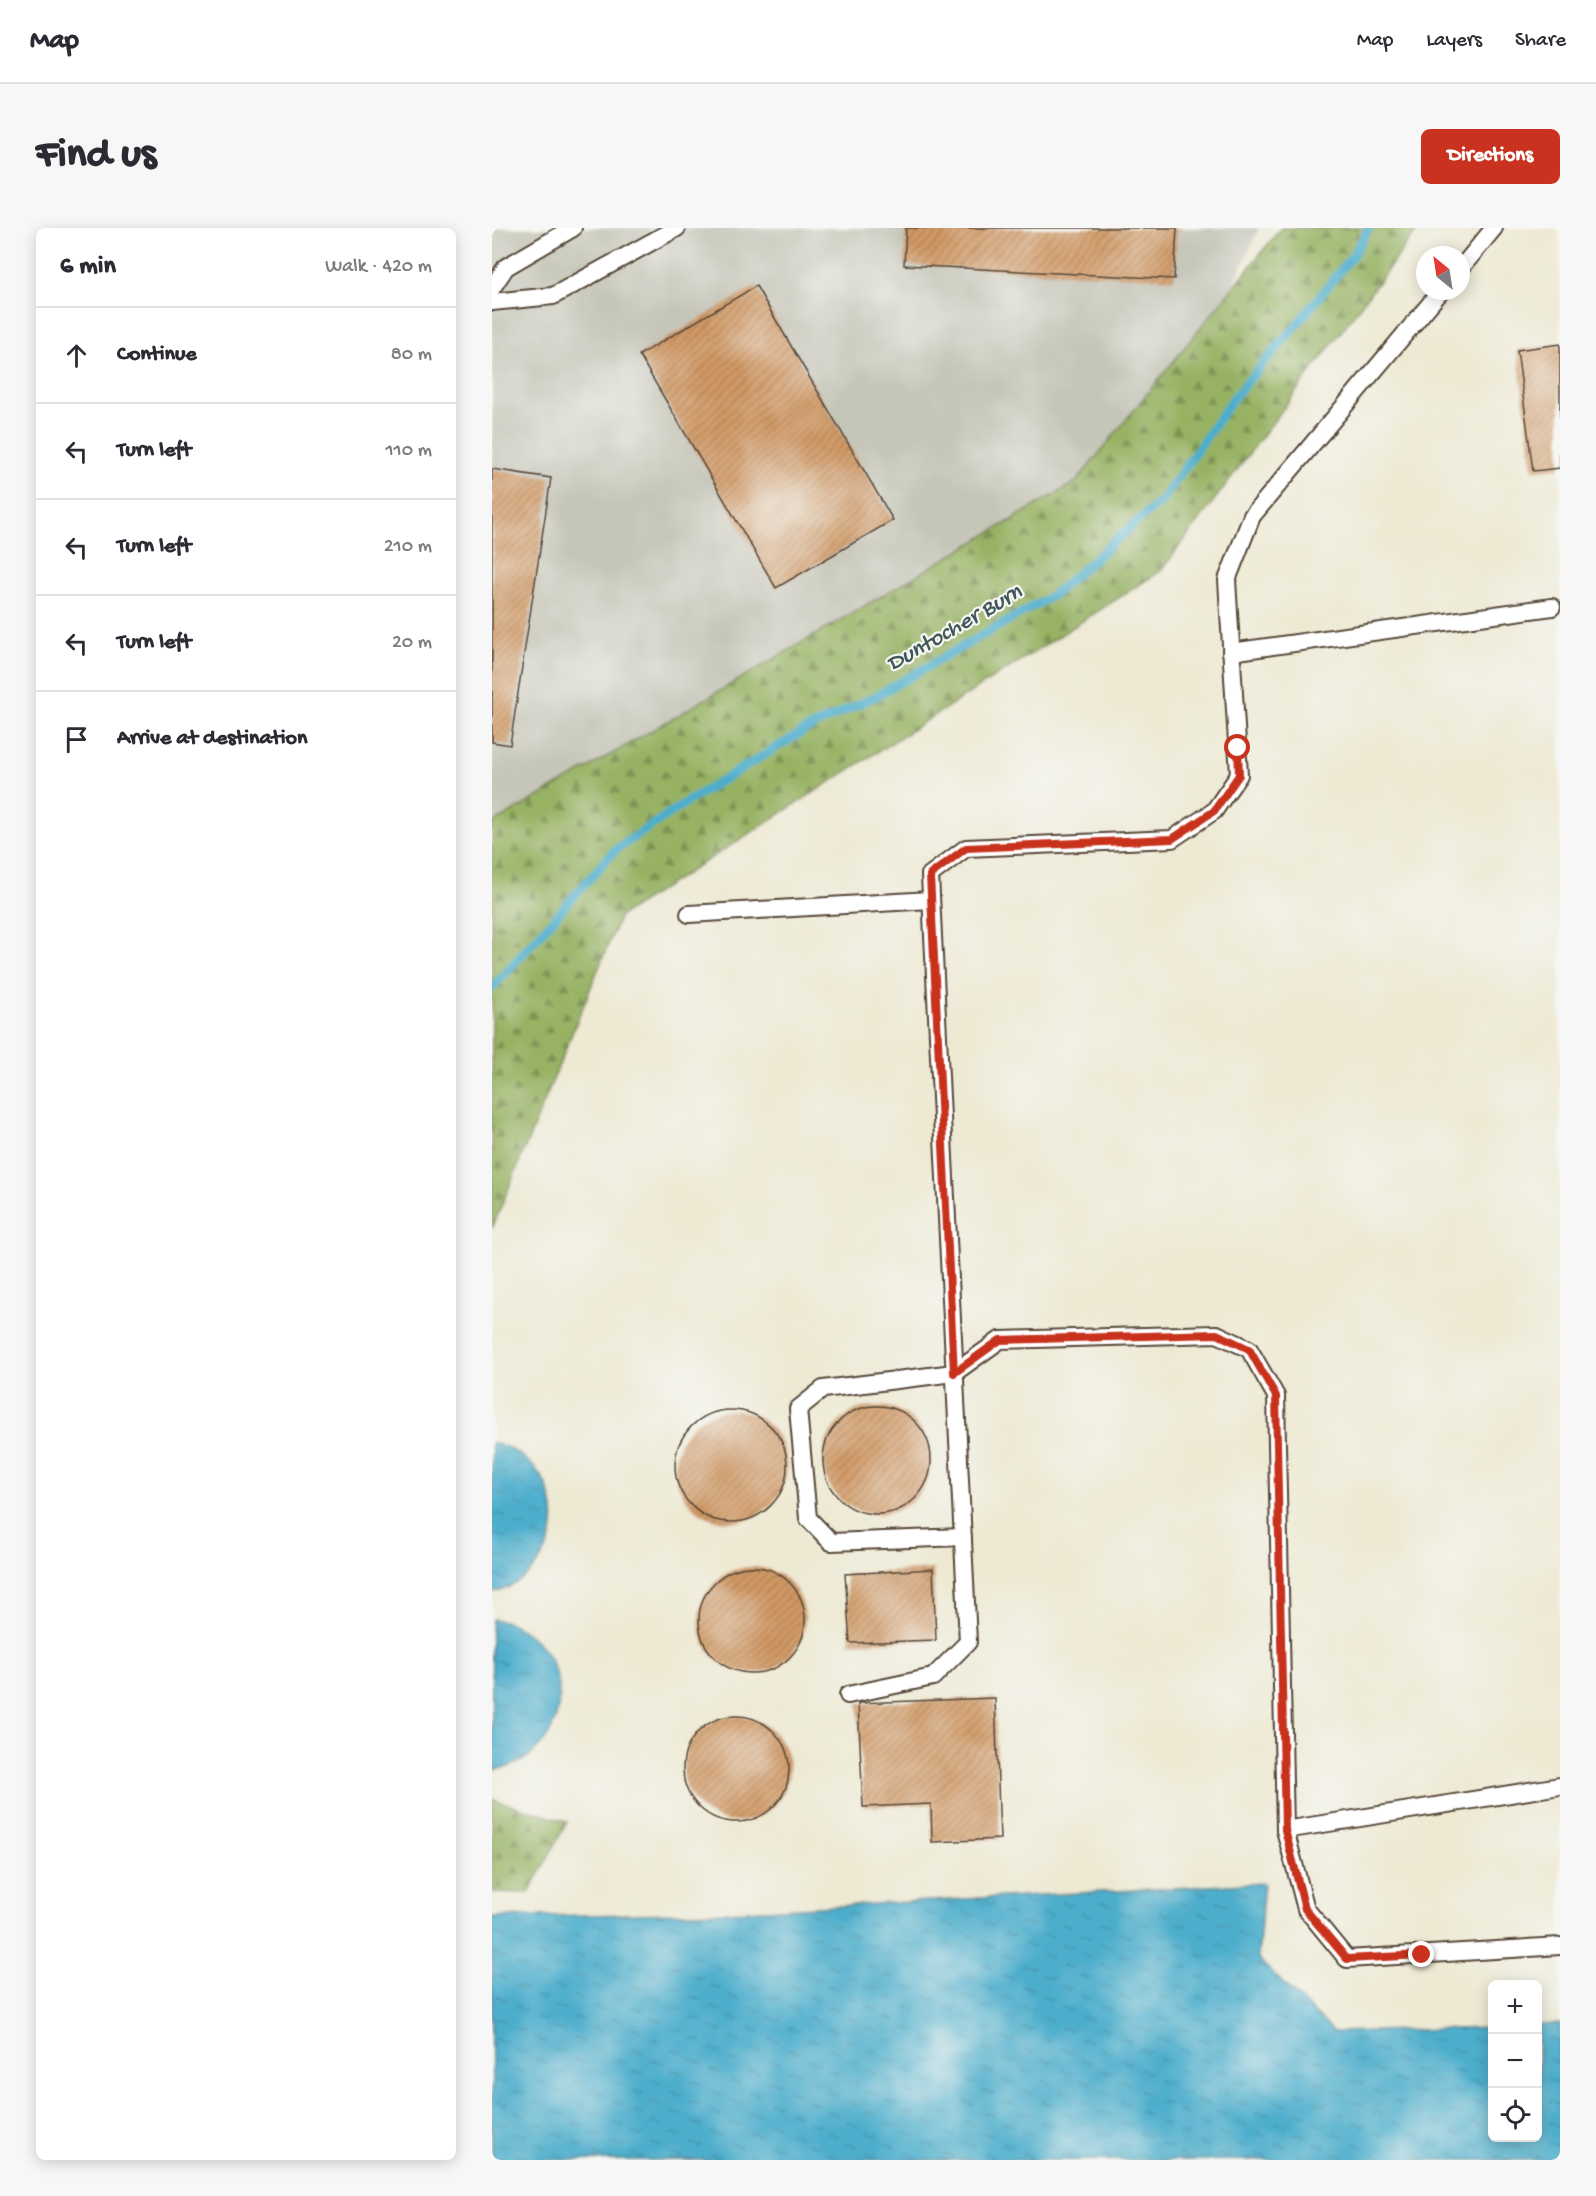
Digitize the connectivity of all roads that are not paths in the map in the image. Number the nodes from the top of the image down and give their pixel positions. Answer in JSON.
{"nodes":[{"id":1,"x":573,"y":228,"type":"edge"},
{"id":2,"x":677,"y":228,"type":"edge"},
{"id":3,"x":1494,"y":228,"type":"edge"},
{"id":4,"x":1470,"y":257,"type":"edge"},
{"id":5,"x":492,"y":288,"type":"edge"},
{"id":6,"x":1433,"y":300,"type":"edge"},
{"id":7,"x":492,"y":302,"type":"edge"},
{"id":8,"x":1552,"y":607,"type":"dead end"},
{"id":9,"x":1232,"y":652,"type":"junction"},
{"id":10,"x":931,"y":900,"type":"junction"},
{"id":11,"x":689,"y":914,"type":"dead end"},
{"id":12,"x":954,"y":1373,"type":"junction"},
{"id":13,"x":963,"y":1537,"type":"junction"},
{"id":14,"x":848,"y":1695,"type":"dead end"},
{"id":15,"x":1560,"y":1786,"type":"edge"},
{"id":16,"x":1285,"y":1830,"type":"junction"},
{"id":17,"x":1560,"y":1946,"type":"edge"}],
"edges":[{"from":1,"to":5,"type":"lane"},
{"from":2,"to":7,"type":"lane"},
{"from":3,"to":4,"type":"lane"},
{"from":6,"to":9,"type":"lane"},
{"from":8,"to":9,"type":"lane"},
{"from":9,"to":10,"type":"lane"},
{"from":10,"to":11,"type":"lane"},
{"from":10,"to":12,"type":"lane"},
{"from":12,"to":13,"type":"lane"},
{"from":12,"to":13,"type":"lane"},
{"from":12,"to":16,"type":"lane"},
{"from":13,"to":14,"type":"lane"},
{"from":15,"to":16,"type":"lane"},
{"from":16,"to":17,"type":"lane"}]}
